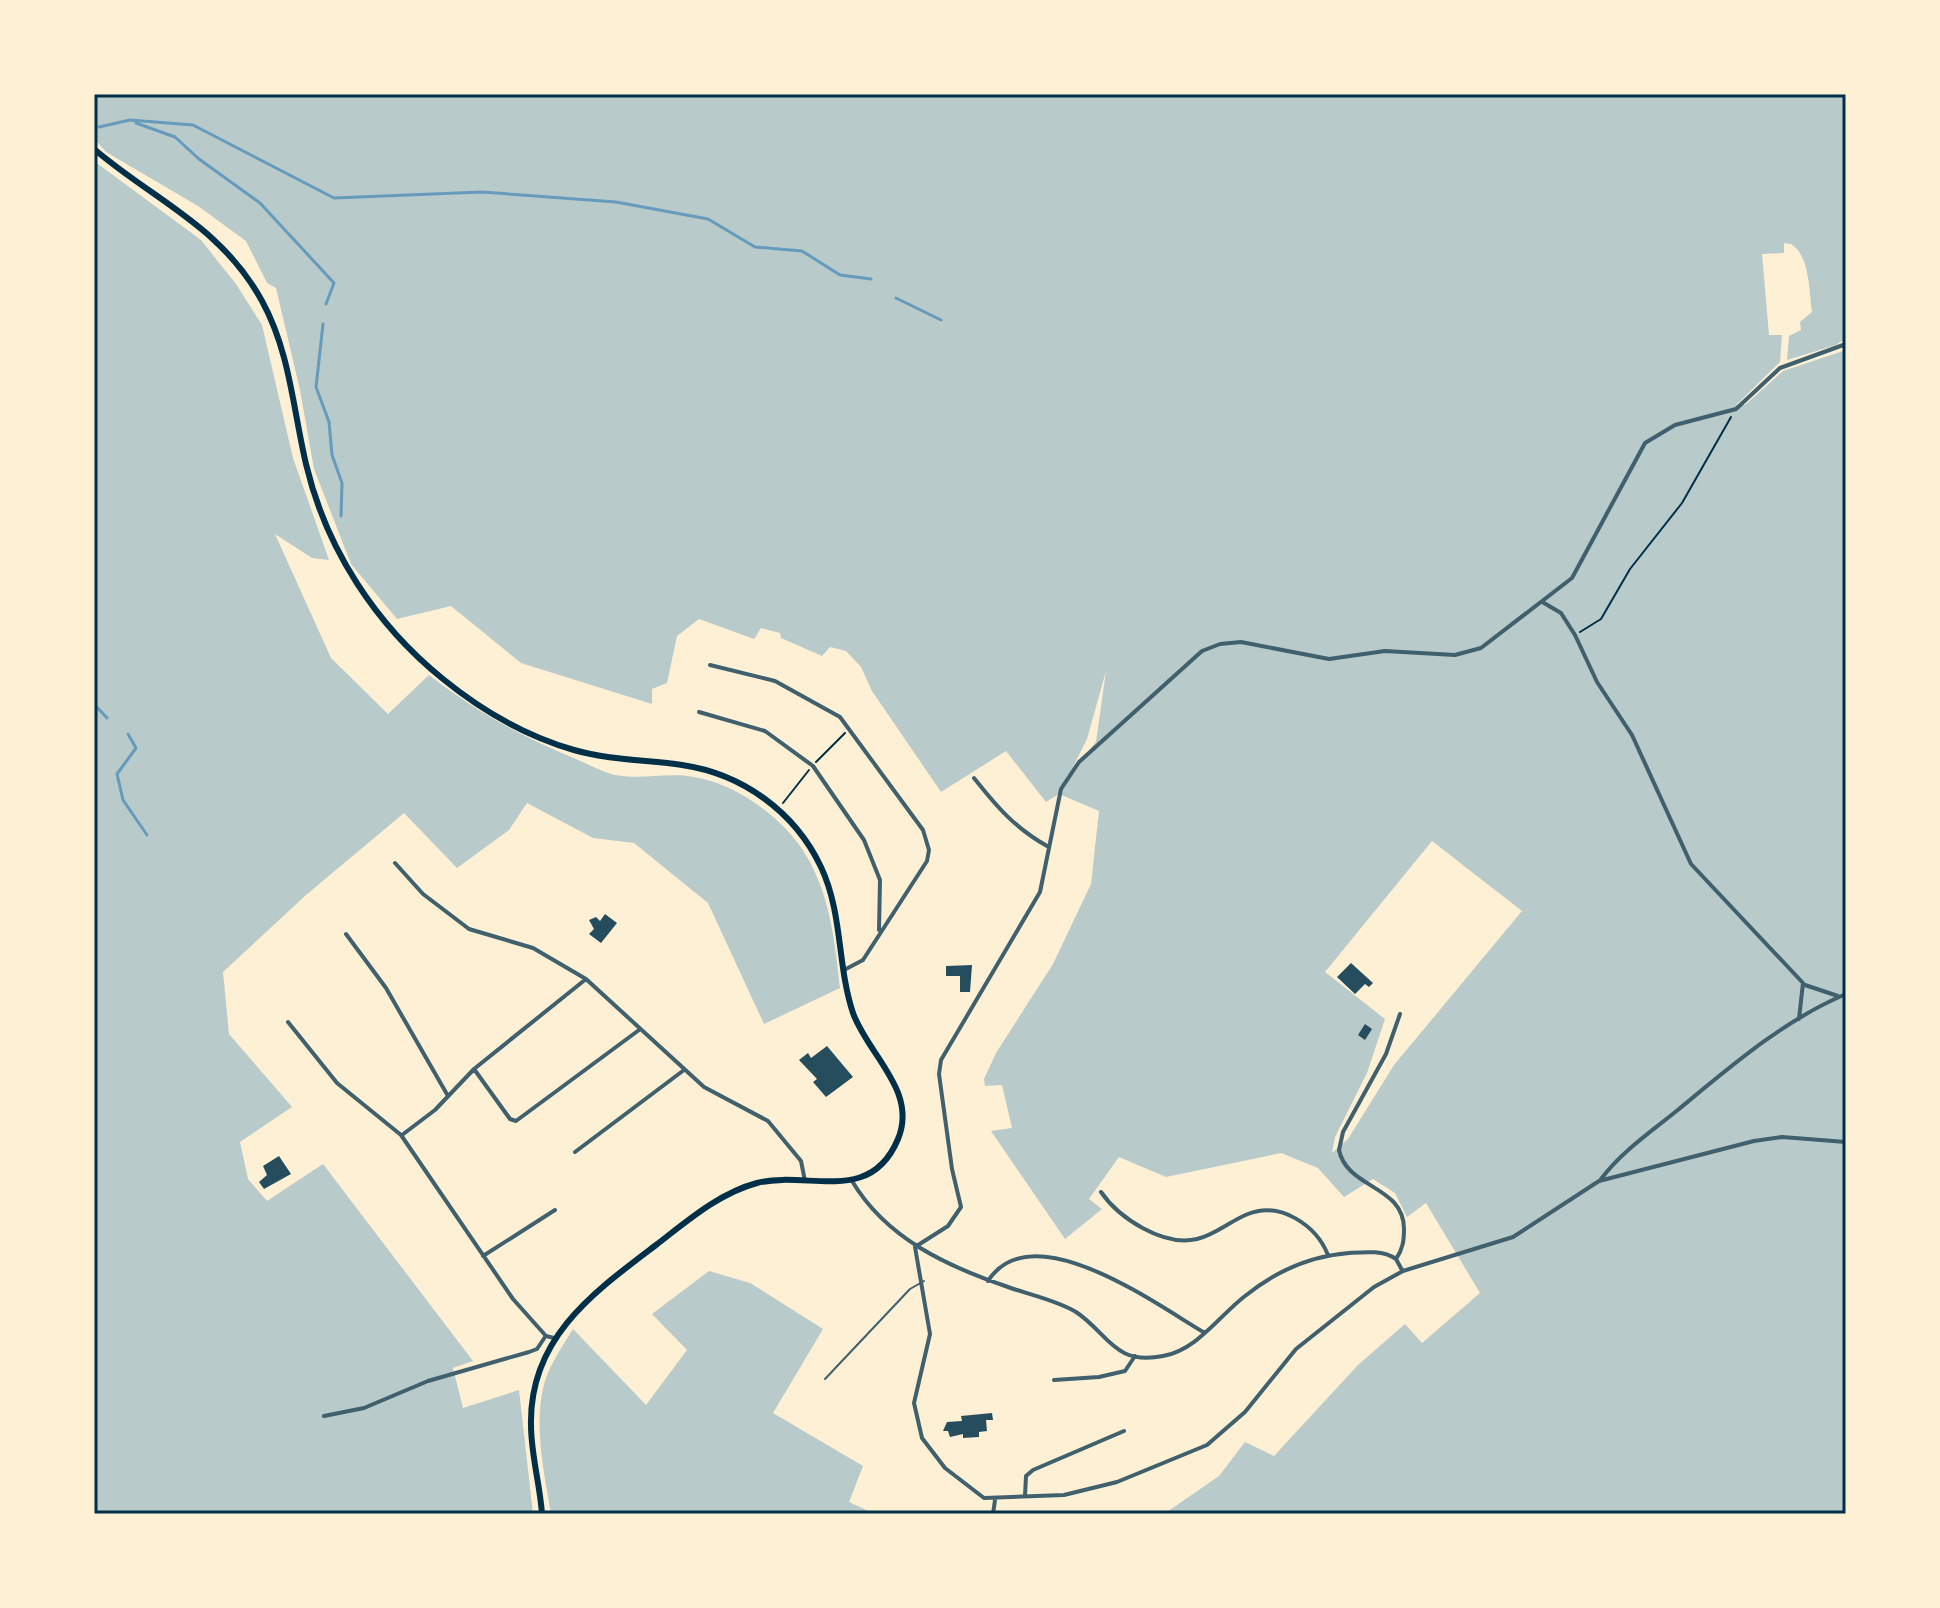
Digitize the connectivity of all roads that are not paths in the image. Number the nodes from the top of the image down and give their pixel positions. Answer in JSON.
{"nodes":[{"id":1,"x":94,"y":149,"type":"edge"},
{"id":2,"x":1846,"y":344,"type":"edge"},
{"id":3,"x":1544,"y":603,"type":"junction"},
{"id":4,"x":710,"y":665,"type":"dead end"},
{"id":5,"x":699,"y":712,"type":"dead end"},
{"id":6,"x":974,"y":778,"type":"dead end"},
{"id":7,"x":1047,"y":846,"type":"junction"},
{"id":8,"x":395,"y":863,"type":"dead end"},
{"id":9,"x":879,"y":933,"type":"junction"},
{"id":10,"x":346,"y":934,"type":"dead end"},
{"id":11,"x":844,"y":970,"type":"junction"},
{"id":12,"x":586,"y":979,"type":"junction"},
{"id":13,"x":1803,"y":983,"type":"junction"},
{"id":14,"x":1843,"y":995,"type":"edge"},
{"id":15,"x":1400,"y":1014,"type":"dead end"},
{"id":16,"x":1799,"y":1019,"type":"junction"},
{"id":17,"x":288,"y":1022,"type":"dead end"},
{"id":18,"x":639,"y":1029,"type":"junction"},
{"id":19,"x":474,"y":1069,"type":"junction"},
{"id":20,"x":684,"y":1070,"type":"junction"},
{"id":21,"x":448,"y":1096,"type":"junction"},
{"id":22,"x":401,"y":1135,"type":"junction"},
{"id":23,"x":1846,"y":1142,"type":"edge"},
{"id":24,"x":575,"y":1152,"type":"dead end"},
{"id":25,"x":805,"y":1181,"type":"junction"},
{"id":26,"x":852,"y":1181,"type":"junction"},
{"id":27,"x":1599,"y":1181,"type":"junction"},
{"id":28,"x":1101,"y":1192,"type":"dead end"},
{"id":29,"x":555,"y":1210,"type":"dead end"},
{"id":30,"x":915,"y":1247,"type":"junction"},
{"id":31,"x":1328,"y":1255,"type":"junction"},
{"id":32,"x":483,"y":1256,"type":"junction"},
{"id":33,"x":1396,"y":1259,"type":"junction"},
{"id":34,"x":1403,"y":1271,"type":"junction"},
{"id":35,"x":924,"y":1281,"type":"junction"},
{"id":36,"x":988,"y":1281,"type":"junction"},
{"id":37,"x":1205,"y":1333,"type":"junction"},
{"id":38,"x":546,"y":1336,"type":"junction"},
{"id":39,"x":554,"y":1338,"type":"junction"},
{"id":40,"x":1135,"y":1356,"type":"junction"},
{"id":41,"x":825,"y":1379,"type":"dead end"},
{"id":42,"x":1054,"y":1380,"type":"dead end"},
{"id":43,"x":324,"y":1416,"type":"dead end"},
{"id":44,"x":1124,"y":1431,"type":"dead end"},
{"id":45,"x":1025,"y":1496,"type":"junction"},
{"id":46,"x":995,"y":1500,"type":"junction"},
{"id":47,"x":542,"y":1514,"type":"edge"},
{"id":48,"x":993,"y":1514,"type":"edge"}],
"edges":[{"from":1,"to":11,"type":"main road"},
{"from":2,"to":3,"type":"street"},
{"from":3,"to":7,"type":"street"},
{"from":3,"to":13,"type":"street"},
{"from":4,"to":9,"type":"street"},
{"from":5,"to":9,"type":"street"},
{"from":6,"to":7,"type":"street"},
{"from":7,"to":30,"type":"street"},
{"from":8,"to":12,"type":"street"},
{"from":9,"to":11,"type":"street"},
{"from":10,"to":21,"type":"street"},
{"from":11,"to":26,"type":"main road"},
{"from":12,"to":18,"type":"street"},
{"from":12,"to":19,"type":"street"},
{"from":13,"to":14,"type":"street"},
{"from":13,"to":16,"type":"street"},
{"from":14,"to":16,"type":"street"},
{"from":15,"to":33,"type":"street"},
{"from":16,"to":27,"type":"street"},
{"from":17,"to":22,"type":"street"},
{"from":18,"to":19,"type":"street"},
{"from":18,"to":20,"type":"street"},
{"from":19,"to":21,"type":"street"},
{"from":20,"to":24,"type":"street"},
{"from":20,"to":25,"type":"street"},
{"from":21,"to":22,"type":"street"},
{"from":22,"to":32,"type":"street"},
{"from":23,"to":27,"type":"street"},
{"from":25,"to":26,"type":"main road"},
{"from":25,"to":39,"type":"main road"},
{"from":26,"to":30,"type":"street"},
{"from":27,"to":34,"type":"street"},
{"from":28,"to":31,"type":"street"},
{"from":29,"to":32,"type":"street"},
{"from":30,"to":35,"type":"street"},
{"from":30,"to":36,"type":"street"},
{"from":31,"to":33,"type":"street"},
{"from":31,"to":37,"type":"street"},
{"from":32,"to":38,"type":"street"},
{"from":33,"to":34,"type":"street"},
{"from":34,"to":45,"type":"street"},
{"from":35,"to":41,"type":"lane"},
{"from":35,"to":46,"type":"street"},
{"from":36,"to":37,"type":"street"},
{"from":36,"to":40,"type":"street"},
{"from":37,"to":40,"type":"street"},
{"from":38,"to":39,"type":"street"},
{"from":38,"to":43,"type":"street"},
{"from":39,"to":47,"type":"main road"},
{"from":40,"to":42,"type":"street"},
{"from":44,"to":45,"type":"street"},
{"from":45,"to":46,"type":"street"},
{"from":46,"to":48,"type":"street"}]}
